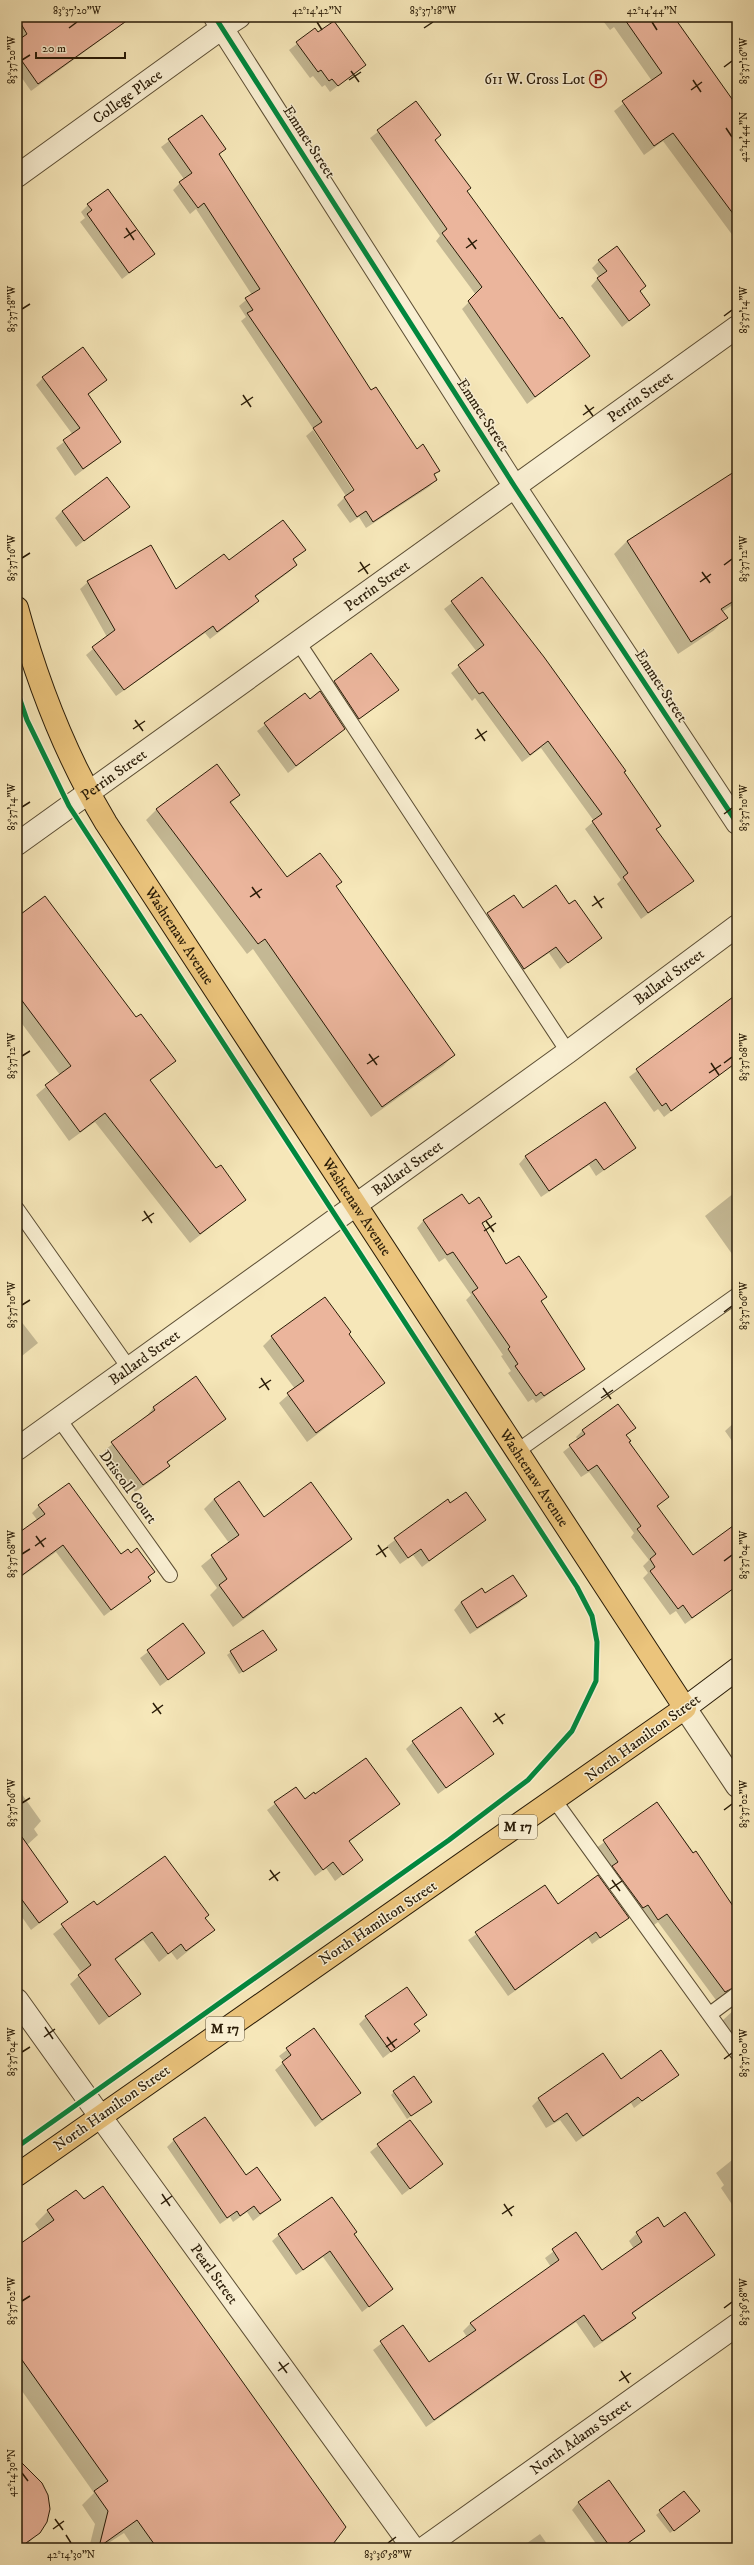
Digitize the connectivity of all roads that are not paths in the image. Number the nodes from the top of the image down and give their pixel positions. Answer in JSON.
{"nodes":[{"id":1,"x":225,"y":21,"type":"edge"},
{"id":2,"x":17,"y":176,"type":"edge"},
{"id":3,"x":737,"y":327,"type":"edge"},
{"id":4,"x":515,"y":487,"type":"junction"},
{"id":5,"x":17,"y":608,"type":"edge"},
{"id":6,"x":298,"y":642,"type":"junction"},
{"id":7,"x":87,"y":793,"type":"junction"},
{"id":8,"x":737,"y":823,"type":"edge"},
{"id":9,"x":17,"y":844,"type":"edge"},
{"id":10,"x":737,"y":926,"type":"edge"},
{"id":11,"x":568,"y":1052,"type":"junction"},
{"id":12,"x":356,"y":1204,"type":"junction"},
{"id":13,"x":17,"y":1209,"type":"edge"},
{"id":14,"x":737,"y":1295,"type":"edge"},
{"id":15,"x":129,"y":1368,"type":"junction"},
{"id":16,"x":59,"y":1419,"type":"junction"},
{"id":17,"x":17,"y":1449,"type":"edge"},
{"id":18,"x":516,"y":1452,"type":"junction"},
{"id":19,"x":170,"y":1575,"type":"dead end"},
{"id":20,"x":737,"y":1669,"type":"edge"},
{"id":21,"x":685,"y":1708,"type":"junction"},
{"id":22,"x":737,"y":1786,"type":"edge"},
{"id":23,"x":555,"y":1801,"type":"junction"},
{"id":24,"x":737,"y":1994,"type":"edge"},
{"id":25,"x":17,"y":2000,"type":"edge"},
{"id":26,"x":710,"y":2014,"type":"junction"},
{"id":27,"x":737,"y":2053,"type":"edge"},
{"id":28,"x":100,"y":2116,"type":"junction"},
{"id":29,"x":17,"y":2175,"type":"edge"},
{"id":30,"x":737,"y":2324,"type":"edge"},
{"id":31,"x":413,"y":2548,"type":"edge"},
{"id":32,"x":424,"y":2548,"type":"edge"}],
"edges":[{"from":1,"to":2,"type":"street","name":"College Place"},
{"from":1,"to":4,"type":"street","name":"Emmet Street"},
{"from":3,"to":4,"type":"street","name":"Perrin Street"},
{"from":4,"to":6,"type":"street","name":"Perrin Street"},
{"from":4,"to":8,"type":"street","name":"Emmet Street"},
{"from":5,"to":7,"type":"main road","name":"Washtenaw Avenue"},
{"from":6,"to":7,"type":"street","name":"Perrin Street"},
{"from":6,"to":11,"type":"lane"},
{"from":7,"to":9,"type":"street","name":"Perrin Street"},
{"from":7,"to":12,"type":"main road","name":"Washtenaw Avenue"},
{"from":10,"to":11,"type":"street","name":"Ballard Street"},
{"from":11,"to":12,"type":"street","name":"Ballard Street"},
{"from":12,"to":15,"type":"street","name":"Ballard Street"},
{"from":12,"to":18,"type":"main road","name":"Washtenaw Avenue"},
{"from":13,"to":15,"type":"lane"},
{"from":14,"to":18,"type":"lane"},
{"from":15,"to":16,"type":"street","name":"Ballard Street"},
{"from":16,"to":17,"type":"street","name":"Ballard Street"},
{"from":16,"to":19,"type":"lane","name":"Driscoll Court"},
{"from":18,"to":21,"type":"main road","name":"Washtenaw Avenue"},
{"from":20,"to":21,"type":"street","name":"North Hamilton Street"},
{"from":21,"to":22,"type":"street","name":"Washtenaw Avenue"},
{"from":21,"to":23,"type":"main road","name":"North Hamilton Street","number":"M 17"},
{"from":23,"to":26,"type":"lane"},
{"from":23,"to":28,"type":"main road","name":"North Hamilton Street","number":"M 17"},
{"from":24,"to":26,"type":"lane"},
{"from":25,"to":28,"type":"street","name":"Pearl Street"},
{"from":26,"to":27,"type":"lane"},
{"from":28,"to":29,"type":"main road","name":"North Hamilton Street","number":"M 17"},
{"from":28,"to":31,"type":"street","name":"Pearl Street"},
{"from":30,"to":32,"type":"street","name":"North Adams Street"}]}
